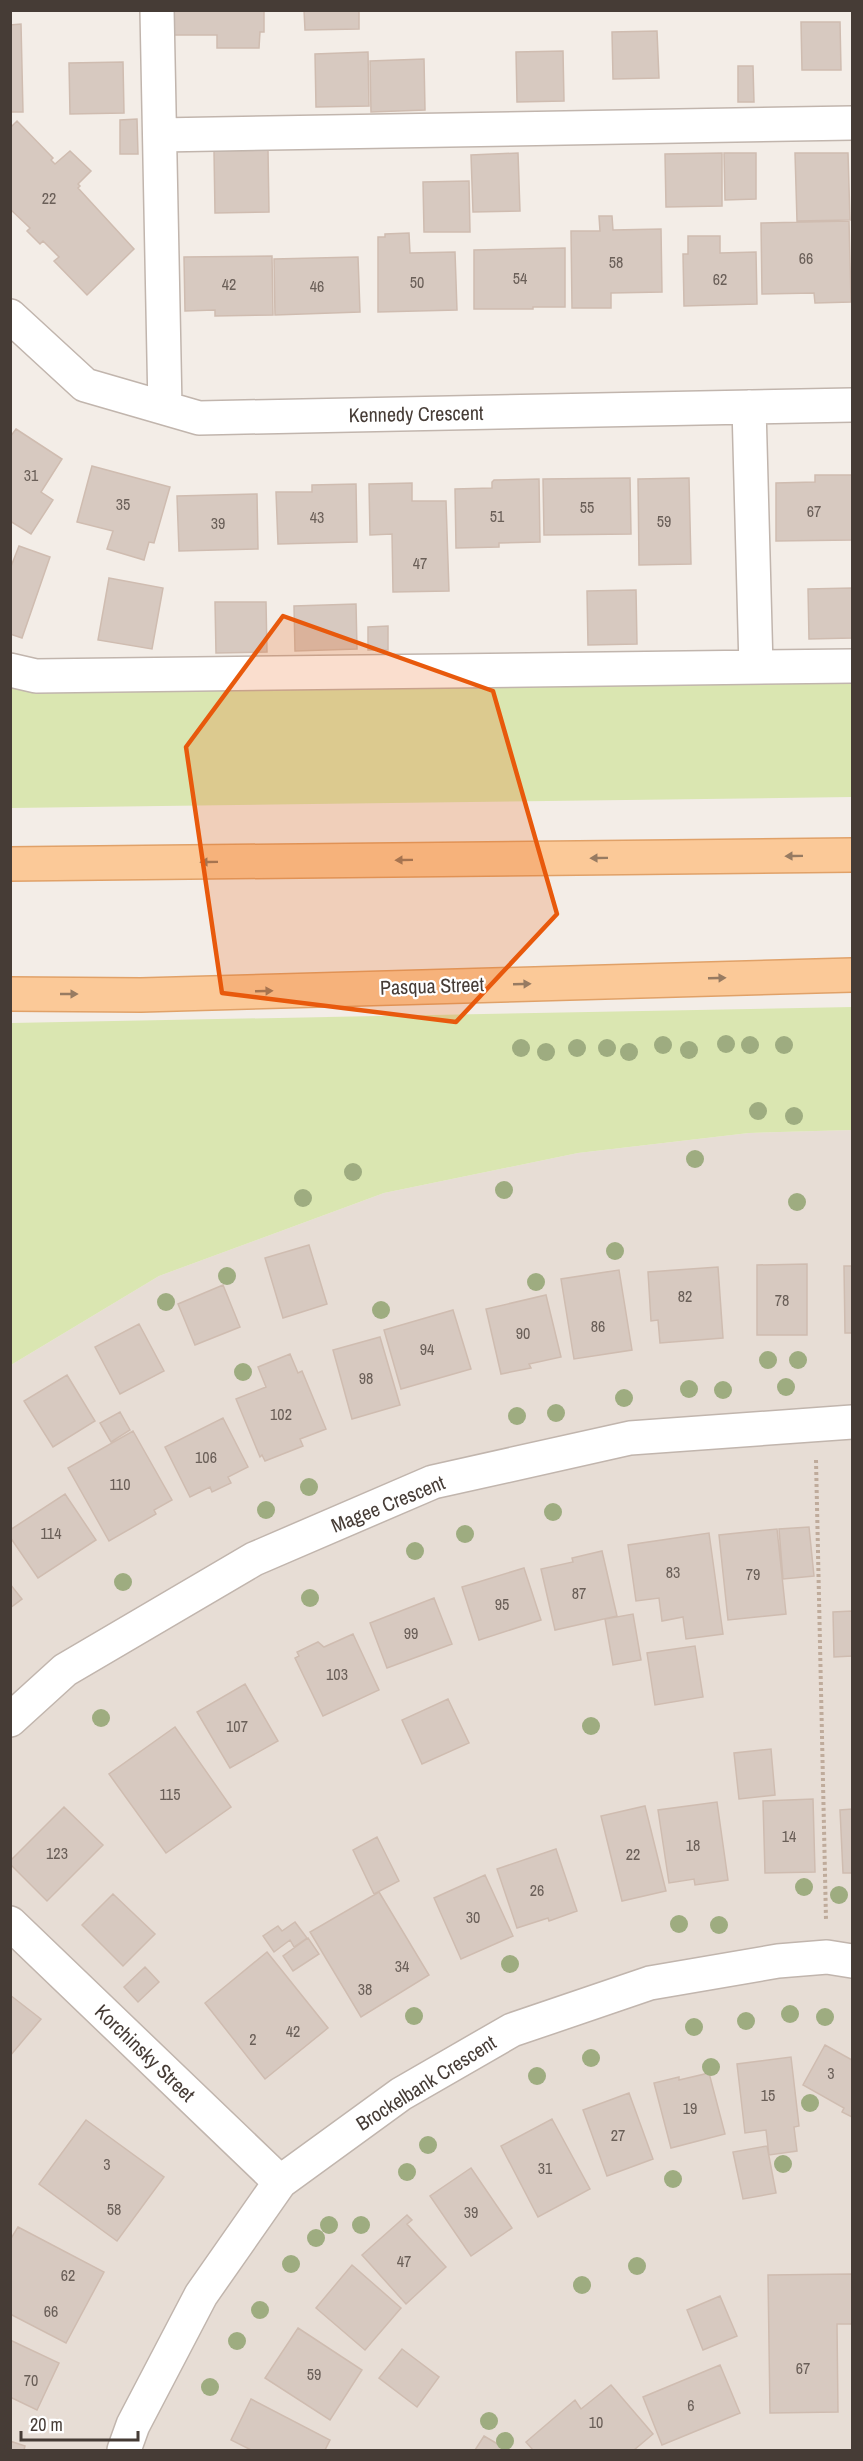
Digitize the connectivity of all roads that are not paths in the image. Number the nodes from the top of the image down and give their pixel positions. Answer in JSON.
{"nodes":[{"id":1,"x":157,"y":10,"type":"edge"},
{"id":2,"x":852,"y":123,"type":"edge"},
{"id":3,"x":160,"y":135,"type":"junction"},
{"id":4,"x":10,"y":316,"type":"edge"},
{"id":5,"x":852,"y":405,"type":"edge"},
{"id":6,"x":749,"y":407,"type":"junction"},
{"id":7,"x":165,"y":408,"type":"junction"},
{"id":8,"x":852,"y":666,"type":"edge"},
{"id":9,"x":756,"y":668,"type":"junction"},
{"id":10,"x":10,"y":670,"type":"edge"},
{"id":11,"x":852,"y":855,"type":"edge"},
{"id":12,"x":10,"y":864,"type":"edge"},
{"id":13,"x":852,"y":975,"type":"edge"},
{"id":14,"x":10,"y":994,"type":"edge"},
{"id":15,"x":852,"y":1422,"type":"edge"},
{"id":16,"x":10,"y":1720,"type":"edge"},
{"id":17,"x":10,"y":1923,"type":"edge"},
{"id":18,"x":839,"y":1959,"type":"edge"},
{"id":19,"x":280,"y":2182,"type":"junction"},
{"id":20,"x":124,"y":2451,"type":"edge"}],
"edges":[{"from":1,"to":3,"type":"street"},
{"from":2,"to":3,"type":"street"},
{"from":3,"to":7,"type":"street"},
{"from":4,"to":7,"type":"street","name":"Kennedy Crescent"},
{"from":5,"to":6,"type":"street","name":"Kennedy Crescent"},
{"from":6,"to":7,"type":"street","name":"Kennedy Crescent"},
{"from":6,"to":9,"type":"street"},
{"from":8,"to":9,"type":"street"},
{"from":9,"to":10,"type":"street"},
{"from":11,"to":12,"type":"main road","one_way":true},
{"from":14,"to":13,"type":"main road","name":"Pasqua Street","one_way":true},
{"from":15,"to":16,"type":"street","name":"Magee Crescent"},
{"from":17,"to":19,"type":"street","name":"Korchinsky Street"},
{"from":18,"to":19,"type":"street","name":"Brockelbank Crescent"},
{"from":19,"to":20,"type":"street","name":"Brockelbank Crescent"}]}
